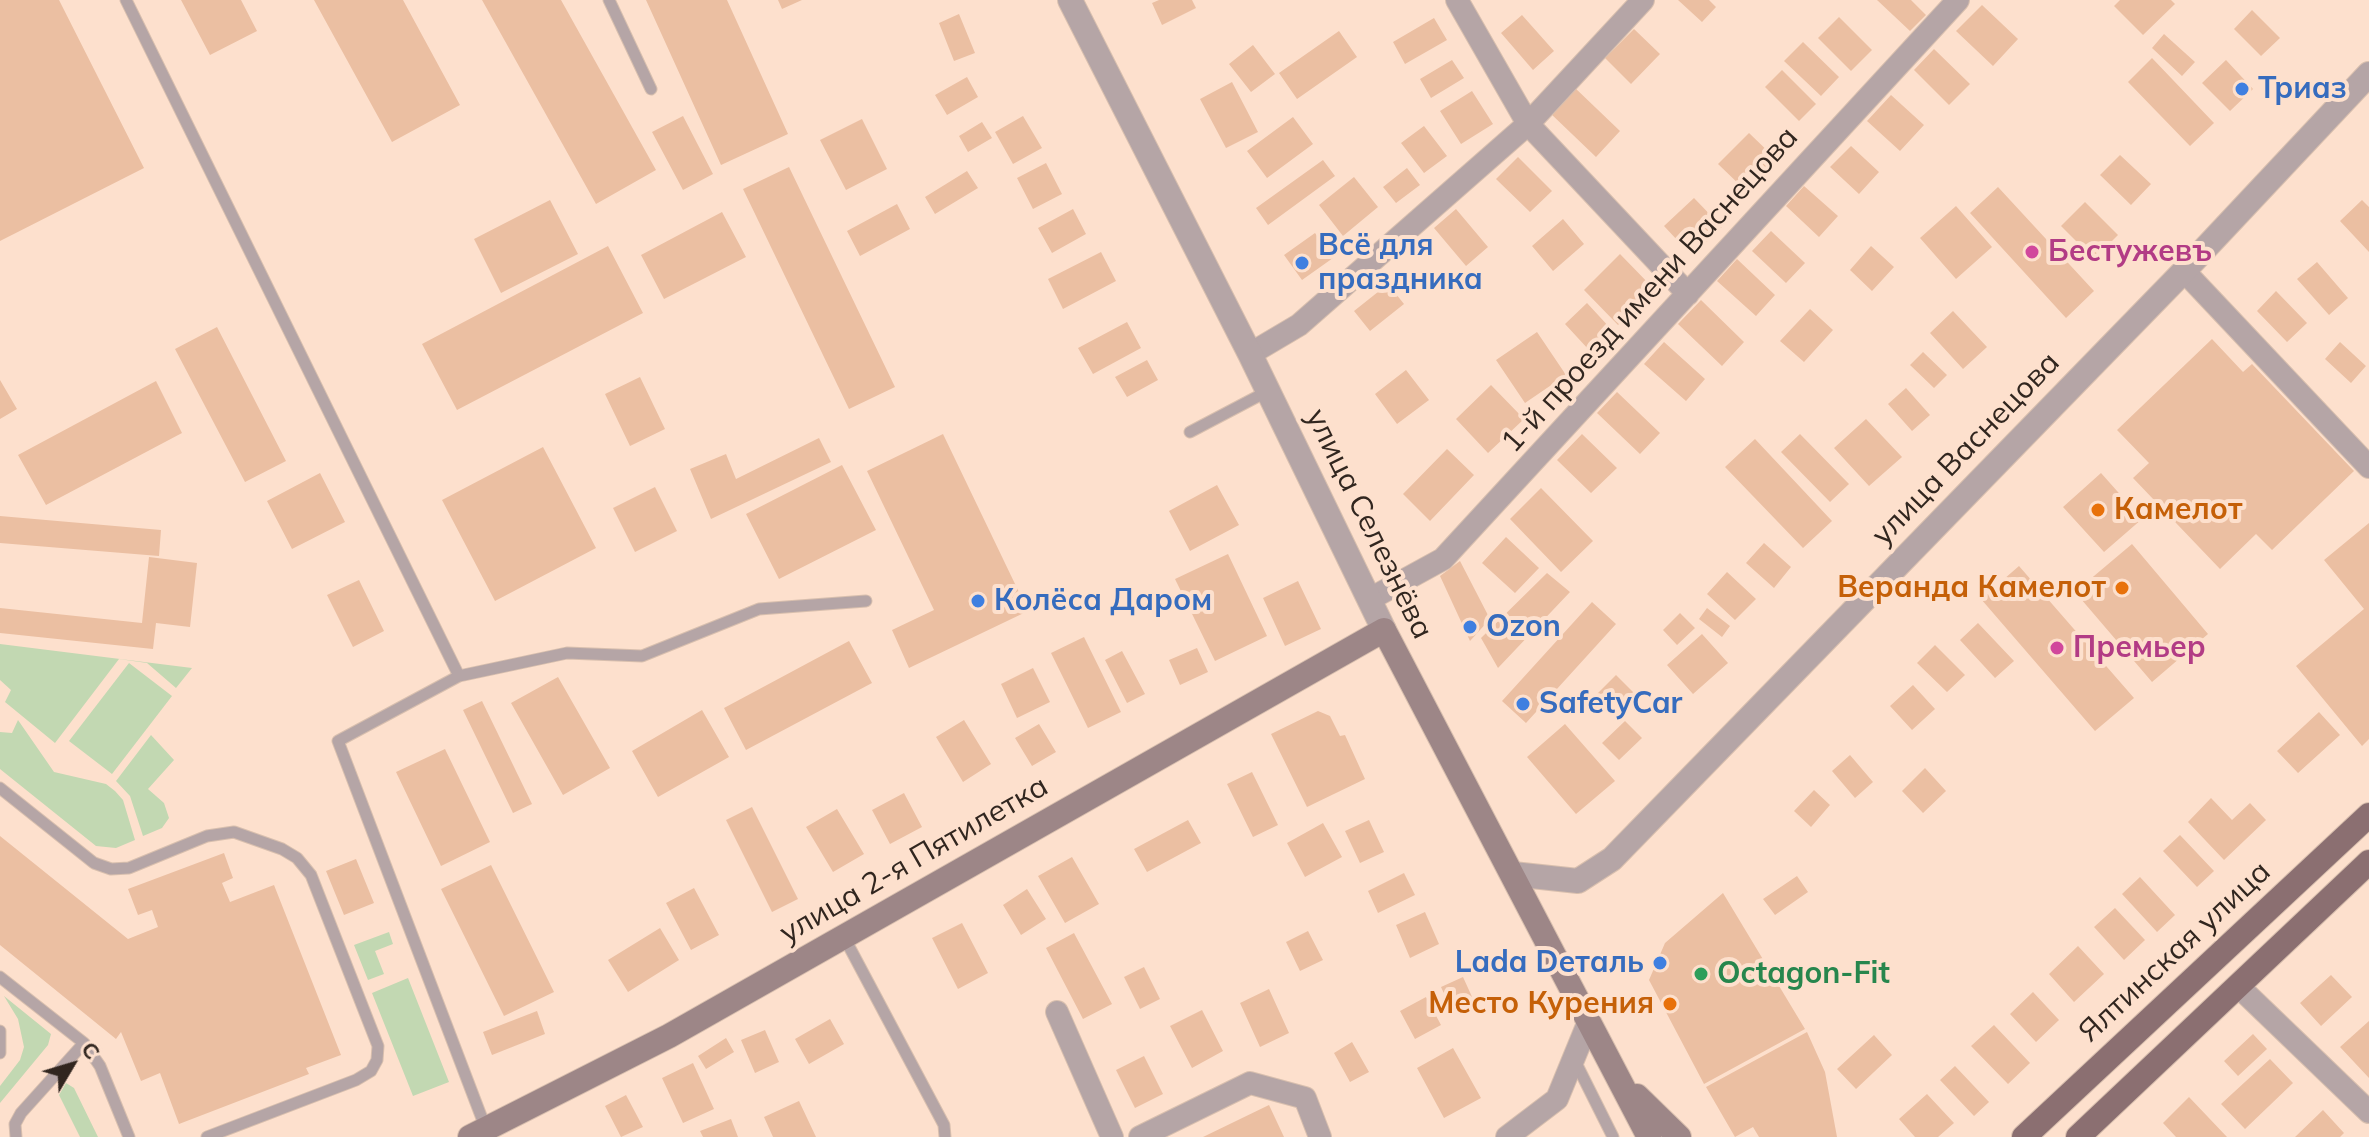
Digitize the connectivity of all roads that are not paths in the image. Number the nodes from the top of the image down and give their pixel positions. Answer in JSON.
{"nodes":[{"id":1,"x":126,"y":0,"type":"edge"},
{"id":2,"x":609,"y":0,"type":"edge"},
{"id":3,"x":1070,"y":0,"type":"edge"},
{"id":4,"x":1457,"y":0,"type":"edge"},
{"id":5,"x":1643,"y":0,"type":"edge"},
{"id":6,"x":1958,"y":0,"type":"edge"},
{"id":7,"x":2369,"y":74,"type":"edge"},
{"id":8,"x":651,"y":89,"type":"dead end"},
{"id":9,"x":1528,"y":124,"type":"junction"},
{"id":10,"x":2184,"y":271,"type":"junction"},
{"id":11,"x":1688,"y":294,"type":"junction"},
{"id":12,"x":1250,"y":354,"type":"junction"},
{"id":13,"x":1268,"y":391,"type":"junction"},
{"id":14,"x":1190,"y":432,"type":"dead end"},
{"id":15,"x":2369,"y":467,"type":"edge"},
{"id":16,"x":1370,"y":599,"type":"junction"},
{"id":17,"x":866,"y":601,"type":"dead end"},
{"id":18,"x":1384,"y":630,"type":"junction"},
{"id":19,"x":459,"y":676,"type":"junction"},
{"id":20,"x":0,"y":788,"type":"edge"},
{"id":21,"x":2369,"y":815,"type":"edge"},
{"id":22,"x":2369,"y":862,"type":"edge"},
{"id":23,"x":1513,"y":874,"type":"junction"},
{"id":24,"x":844,"y":937,"type":"junction"},
{"id":25,"x":0,"y":977,"type":"edge"},
{"id":26,"x":2238,"y":986,"type":"junction"},
{"id":27,"x":1057,"y":1012,"type":"dead end"},
{"id":28,"x":1589,"y":1021,"type":"junction"},
{"id":29,"x":0,"y":1031,"type":"edge"},
{"id":30,"x":84,"y":1043,"type":"junction"},
{"id":31,"x":0,"y":1053,"type":"edge"},
{"id":32,"x":1574,"y":1058,"type":"junction"},
{"id":33,"x":1616,"y":1074,"type":"junction"},
{"id":34,"x":2369,"y":1112,"type":"edge"},
{"id":35,"x":482,"y":1135,"type":"edge"},
{"id":36,"x":16,"y":1137,"type":"edge"},
{"id":37,"x":129,"y":1137,"type":"edge"},
{"id":38,"x":207,"y":1137,"type":"edge"},
{"id":39,"x":945,"y":1137,"type":"edge"},
{"id":40,"x":1112,"y":1137,"type":"edge"},
{"id":41,"x":1140,"y":1137,"type":"edge"},
{"id":42,"x":1320,"y":1137,"type":"edge"},
{"id":43,"x":1507,"y":1137,"type":"edge"},
{"id":44,"x":1613,"y":1137,"type":"edge"},
{"id":45,"x":1649,"y":1137,"type":"edge"},
{"id":46,"x":1679,"y":1137,"type":"edge"},
{"id":47,"x":2024,"y":1137,"type":"edge"},
{"id":48,"x":2078,"y":1137,"type":"edge"}],
"edges":[{"from":1,"to":19,"type":"lane"},
{"from":2,"to":8,"type":"lane"},
{"from":3,"to":12,"type":"street","name":"улица Селезнёва"},
{"from":4,"to":9,"type":"street"},
{"from":5,"to":9,"type":"street"},
{"from":6,"to":11,"type":"street","name":"1-й проезд имени Васнецова"},
{"from":7,"to":10,"type":"street","name":"улица Васнецова"},
{"from":9,"to":11,"type":"street"},
{"from":9,"to":12,"type":"street"},
{"from":10,"to":15,"type":"street"},
{"from":10,"to":23,"type":"street","name":"улица Васнецова"},
{"from":11,"to":16,"type":"street","name":"1-й проезд имени Васнецова"},
{"from":12,"to":13,"type":"street","name":"улица Селезнёва"},
{"from":13,"to":14,"type":"lane"},
{"from":13,"to":16,"type":"street","name":"улица Селезнёва"},
{"from":16,"to":18,"type":"street","name":"улица Селезнёва"},
{"from":17,"to":19,"type":"lane"},
{"from":18,"to":23,"type":"main road","name":"улица Селезнёва"},
{"from":18,"to":24,"type":"main road","name":"улица 2-я Пятилетка"},
{"from":19,"to":35,"type":"lane"},
{"from":20,"to":38,"type":"lane"},
{"from":21,"to":47,"type":"main road","name":"Ялтинская улица"},
{"from":22,"to":26,"type":"main road"},
{"from":23,"to":28,"type":"main road","name":"улица Селезнёва"},
{"from":24,"to":35,"type":"main road","name":"улица 2-я Пятилетка"},
{"from":24,"to":39,"type":"lane"},
{"from":25,"to":30,"type":"lane"},
{"from":26,"to":34,"type":"street"},
{"from":26,"to":48,"type":"main road"},
{"from":27,"to":40,"type":"street"},
{"from":28,"to":32,"type":"street"},
{"from":28,"to":33,"type":"main road","name":"улица Селезнёва"},
{"from":29,"to":31,"type":"lane"},
{"from":30,"to":36,"type":"lane"},
{"from":30,"to":37,"type":"lane"},
{"from":32,"to":43,"type":"street"},
{"from":32,"to":44,"type":"lane"},
{"from":33,"to":45,"type":"main road","name":"улица Селезнёва"},
{"from":33,"to":46,"type":"main road","name":"улица Селезнёва"},
{"from":41,"to":42,"type":"street"}]}
